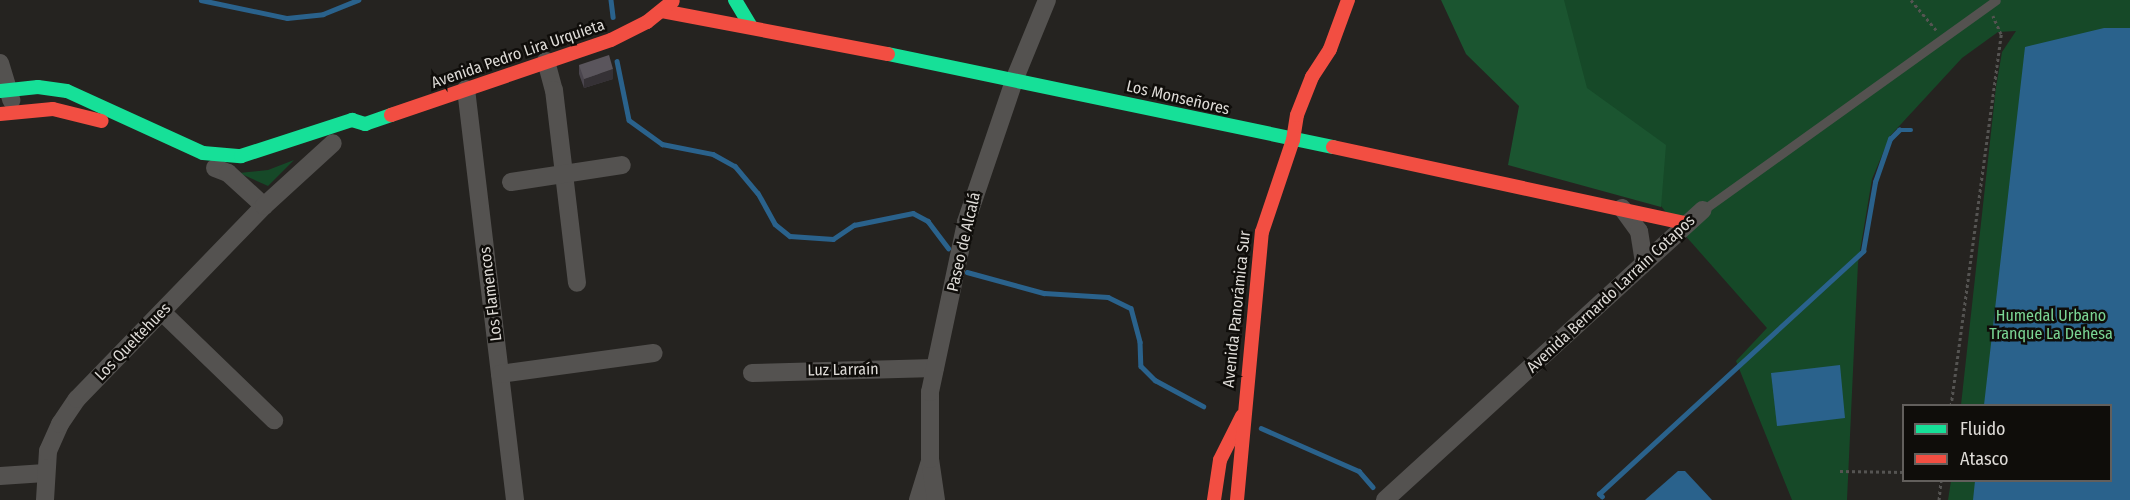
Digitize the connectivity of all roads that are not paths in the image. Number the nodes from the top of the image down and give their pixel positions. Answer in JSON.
{"nodes":[{"id":1,"x":674,"y":0,"type":"edge"},
{"id":2,"x":735,"y":0,"type":"edge"},
{"id":3,"x":1047,"y":0,"type":"edge"},
{"id":4,"x":1348,"y":0,"type":"edge"},
{"id":5,"x":1992,"y":3,"type":"edge"},
{"id":6,"x":662,"y":11,"type":"junction"},
{"id":7,"x":751,"y":27,"type":"junction"},
{"id":8,"x":546,"y":61,"type":"junction"},
{"id":9,"x":0,"y":63,"type":"edge"},
{"id":10,"x":1015,"y":78,"type":"junction"},
{"id":11,"x":466,"y":89,"type":"junction"},
{"id":12,"x":4,"y":90,"type":"edge"},
{"id":13,"x":7,"y":112,"type":"edge"},
{"id":14,"x":365,"y":124,"type":"junction"},
{"id":15,"x":1293,"y":140,"type":"junction"},
{"id":16,"x":333,"y":143,"type":"junction"},
{"id":17,"x":622,"y":165,"type":"dead end"},
{"id":18,"x":215,"y":168,"type":"junction"},
{"id":19,"x":564,"y":173,"type":"junction"},
{"id":20,"x":511,"y":182,"type":"dead end"},
{"id":21,"x":264,"y":206,"type":"junction"},
{"id":22,"x":1622,"y":208,"type":"junction"},
{"id":23,"x":1703,"y":210,"type":"joint"},
{"id":24,"x":1685,"y":223,"type":"junction"},
{"id":25,"x":1644,"y":263,"type":"junction"},
{"id":26,"x":577,"y":283,"type":"dead end"},
{"id":27,"x":162,"y":312,"type":"junction"},
{"id":28,"x":654,"y":353,"type":"dead end"},
{"id":29,"x":935,"y":368,"type":"junction"},
{"id":30,"x":752,"y":372,"type":"dead end"},
{"id":31,"x":500,"y":374,"type":"junction"},
{"id":32,"x":1242,"y":415,"type":"junction"},
{"id":33,"x":274,"y":420,"type":"dead end"},
{"id":34,"x":930,"y":459,"type":"junction"},
{"id":35,"x":45,"y":473,"type":"junction"},
{"id":36,"x":0,"y":476,"type":"edge"},
{"id":37,"x":45,"y":500,"type":"edge"},
{"id":38,"x":515,"y":500,"type":"edge"},
{"id":39,"x":918,"y":500,"type":"edge"},
{"id":40,"x":936,"y":500,"type":"edge"},
{"id":41,"x":1214,"y":500,"type":"edge"},
{"id":42,"x":1237,"y":500,"type":"edge"},
{"id":43,"x":1385,"y":500,"type":"edge"}],
"edges":[{"from":1,"to":6,"type":"street","name":"Avenida Pedro Lira Urquieta"},
{"from":2,"to":7,"type":"street"},
{"from":3,"to":10,"type":"street","name":"Paseo de Alcalá"},
{"from":4,"to":15,"type":"street","name":"Avenida Panorámica Sur"},
{"from":5,"to":23,"type":"lane","name":"Avenida Bernardo Larraín Cotapos"},
{"from":6,"to":7,"type":"street","name":"Los Monseñores"},
{"from":6,"to":8,"type":"street","name":"Avenida Pedro Lira Urquieta"},
{"from":7,"to":10,"type":"street","name":"Los Monseñores"},
{"from":8,"to":11,"type":"street","name":"Avenida Pedro Lira Urquieta"},
{"from":8,"to":19,"type":"street"},
{"from":9,"to":12,"type":"street"},
{"from":10,"to":15,"type":"street","name":"Los Monseñores"},
{"from":10,"to":29,"type":"street","name":"Paseo de Alcalá"},
{"from":11,"to":14,"type":"street","name":"Avenida Pedro Lira Urquieta"},
{"from":11,"to":31,"type":"street","name":"Los Flamencos"},
{"from":12,"to":13,"type":"street"},
{"from":12,"to":14,"type":"street","name":"Avenida Pedro Lira Urquieta"},
{"from":13,"to":18,"type":"street","name":"Avenida Pedro Lira Urquieta"},
{"from":14,"to":16,"type":"street","name":"Avenida Pedro Lira Urquieta"},
{"from":15,"to":22,"type":"street","name":"Los Monseñores"},
{"from":15,"to":32,"type":"street","name":"Avenida Panorámica Sur"},
{"from":16,"to":18,"type":"street","name":"Avenida Pedro Lira Urquieta"},
{"from":16,"to":21,"type":"street","name":"Los Queltehues"},
{"from":17,"to":19,"type":"street"},
{"from":18,"to":21,"type":"street"},
{"from":19,"to":20,"type":"street"},
{"from":19,"to":26,"type":"street"},
{"from":21,"to":27,"type":"street","name":"Los Queltehues"},
{"from":22,"to":24,"type":"street","name":"Los Monseñores"},
{"from":22,"to":25,"type":"street"},
{"from":23,"to":24,"type":"street","name":"Avenida Bernardo Larraín Cotapos"},
{"from":24,"to":25,"type":"street","name":"Avenida Bernardo Larraín Cotapos"},
{"from":25,"to":43,"type":"street","name":"Avenida Bernardo Larraín Cotapos"},
{"from":27,"to":33,"type":"street"},
{"from":27,"to":35,"type":"street","name":"Los Queltehues"},
{"from":28,"to":31,"type":"street"},
{"from":29,"to":30,"type":"street","name":"Luz Larraín"},
{"from":29,"to":34,"type":"street","name":"Paseo de Alcalá"},
{"from":31,"to":38,"type":"street","name":"Los Flamencos"},
{"from":32,"to":41,"type":"street","name":"Avenida Panorámica Sur"},
{"from":32,"to":42,"type":"street","name":"Avenida Panorámica Sur"},
{"from":34,"to":39,"type":"street","name":"Paseo de Alcalá"},
{"from":34,"to":40,"type":"street","name":"Paseo de Alcalá"},
{"from":35,"to":36,"type":"street"},
{"from":35,"to":37,"type":"street","name":"Los Queltehues"}]}
